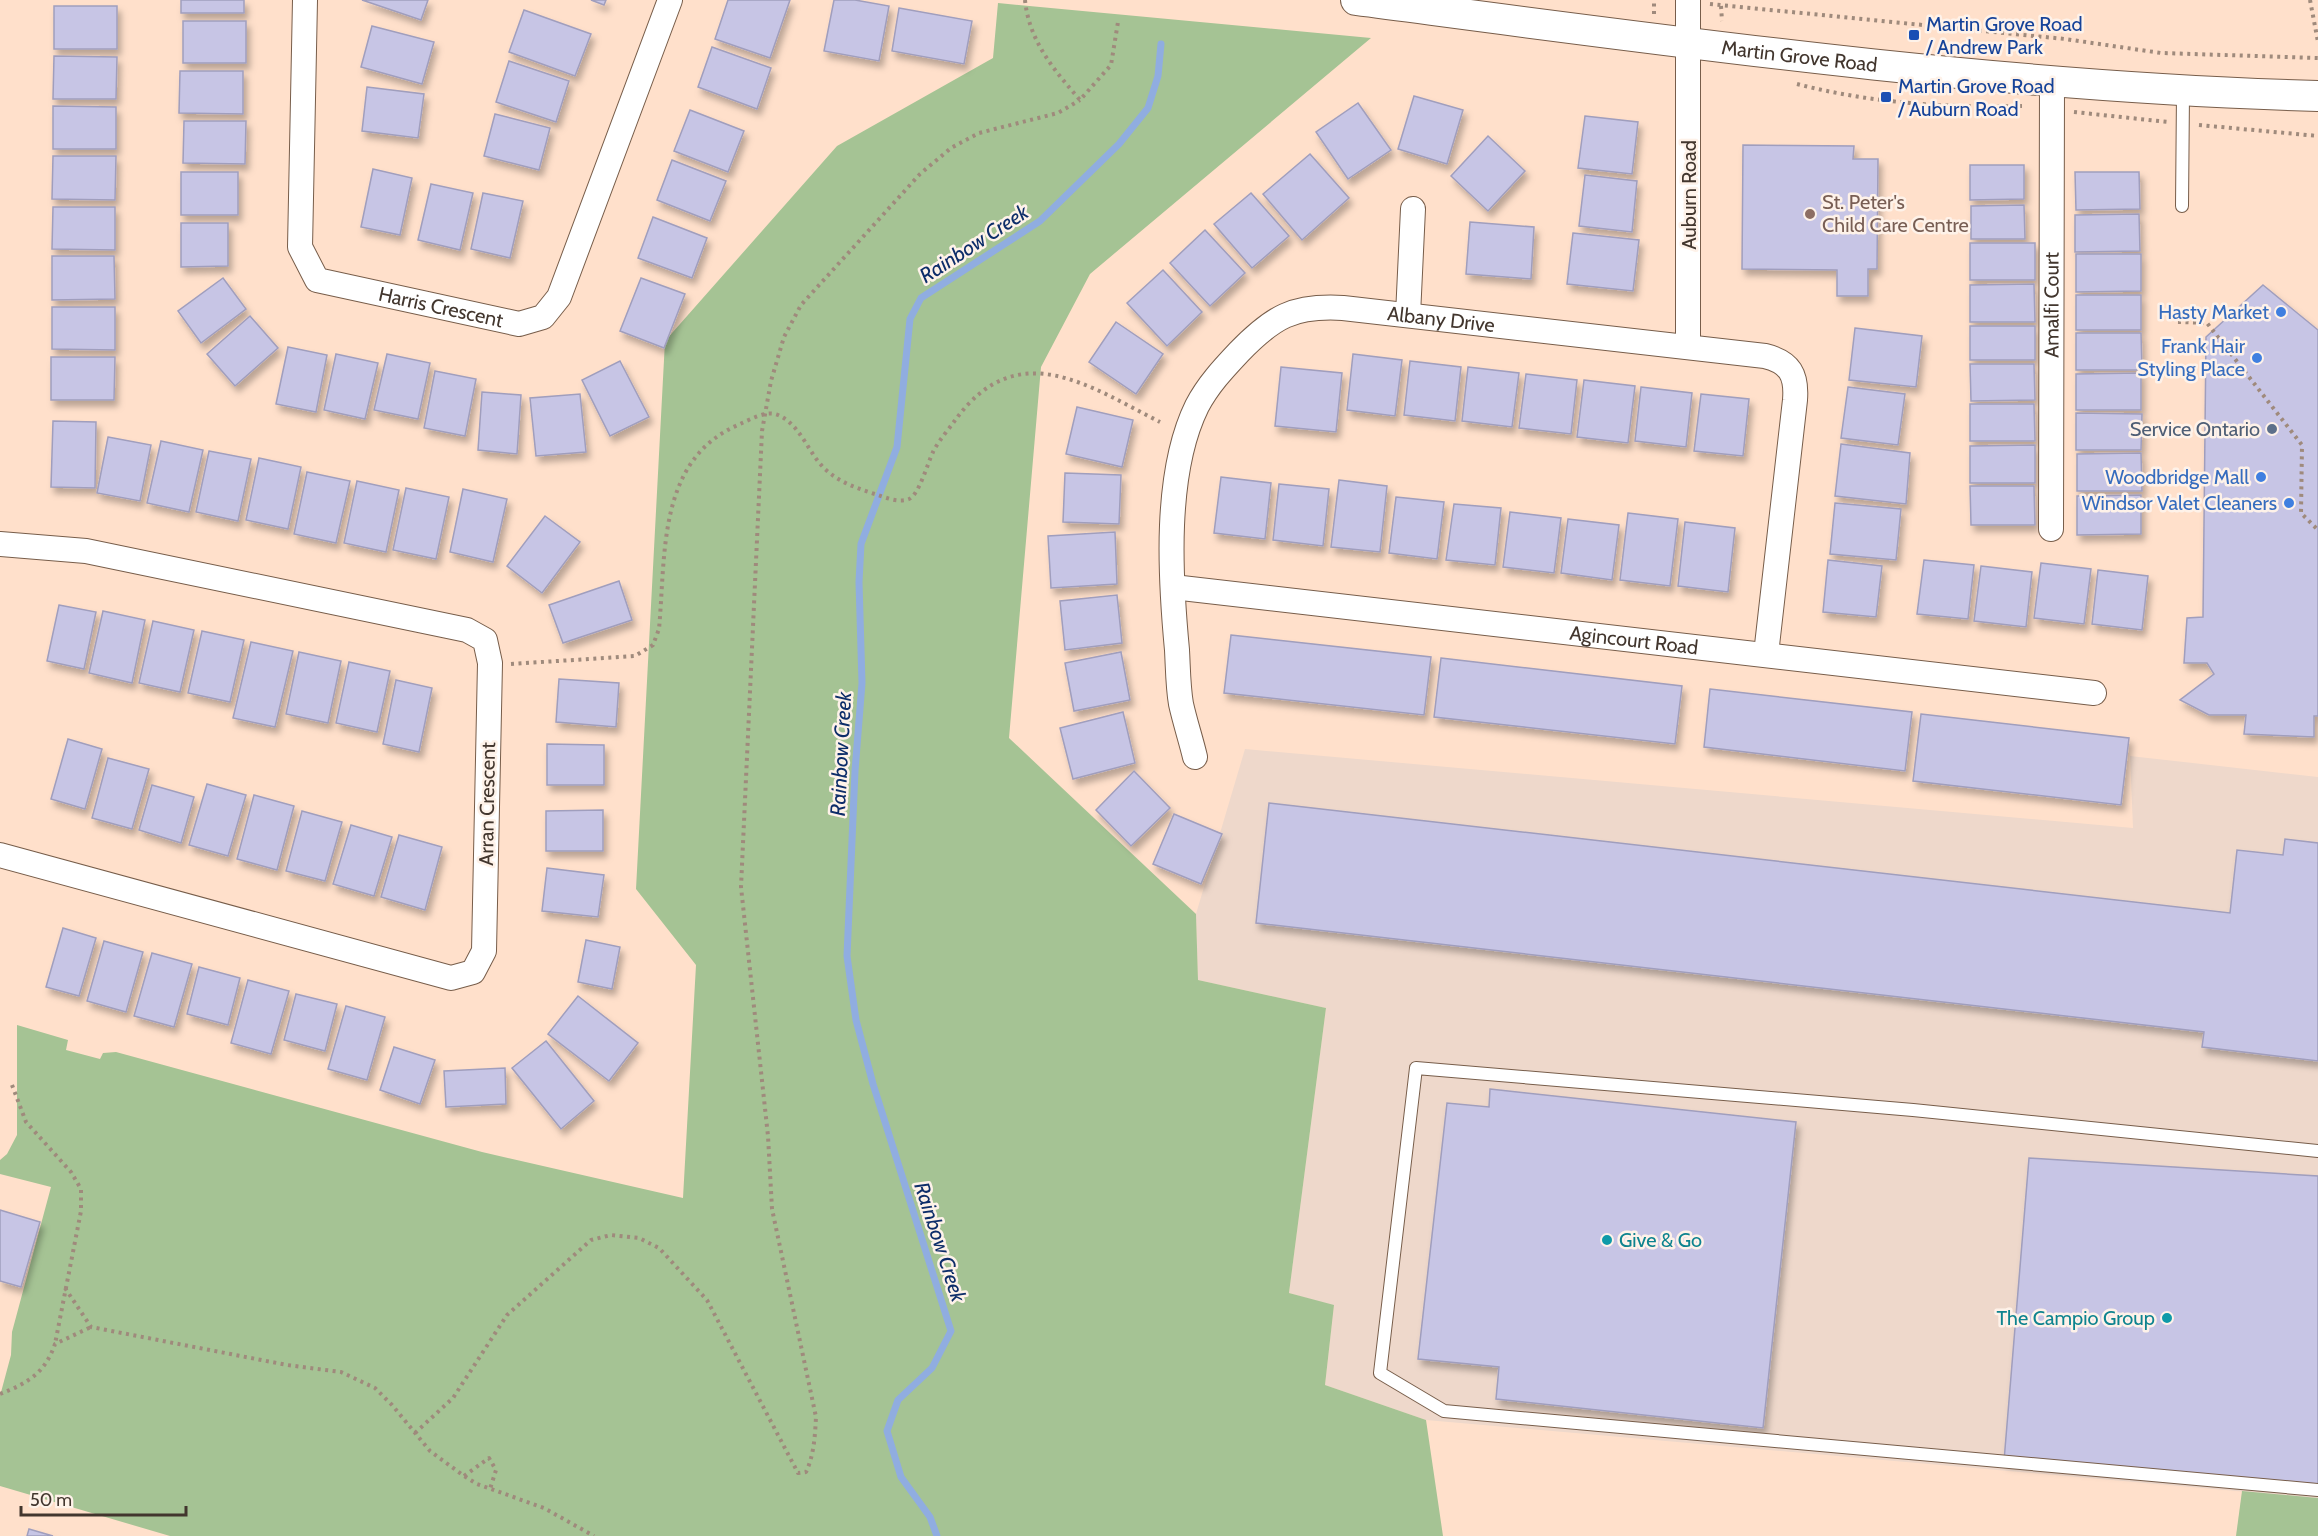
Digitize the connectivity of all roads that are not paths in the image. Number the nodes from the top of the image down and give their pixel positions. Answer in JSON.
{"nodes":[{"id":1,"x":305,"y":0,"type":"edge"},
{"id":2,"x":670,"y":0,"type":"edge"},
{"id":3,"x":1356,"y":0,"type":"edge"},
{"id":4,"x":1696,"y":2,"type":"edge"},
{"id":5,"x":1689,"y":43,"type":"junction"},
{"id":6,"x":2052,"y":83,"type":"junction"},
{"id":7,"x":2183,"y":93,"type":"junction"},
{"id":8,"x":2318,"y":96,"type":"edge"},
{"id":9,"x":2182,"y":206,"type":"dead end"},
{"id":10,"x":1413,"y":209,"type":"dead end"},
{"id":11,"x":1408,"y":315,"type":"junction"},
{"id":12,"x":1688,"y":346,"type":"junction"},
{"id":13,"x":2051,"y":529,"type":"dead end"},
{"id":14,"x":0,"y":544,"type":"edge"},
{"id":15,"x":1173,"y":587,"type":"junction"},
{"id":16,"x":1766,"y":654,"type":"junction"},
{"id":17,"x":2094,"y":693,"type":"dead end"},
{"id":18,"x":1195,"y":757,"type":"dead end"},
{"id":19,"x":0,"y":855,"type":"edge"},
{"id":20,"x":2318,"y":1151,"type":"edge"},
{"id":21,"x":2318,"y":1490,"type":"edge"}],
"edges":[{"from":1,"to":2,"type":"street","name":"Harris Crescent"},
{"from":3,"to":5,"type":"street","name":"Martin Grove Road"},
{"from":4,"to":5,"type":"street","name":"Auburn Road"},
{"from":5,"to":6,"type":"street","name":"Martin Grove Road"},
{"from":5,"to":12,"type":"street","name":"Auburn Road"},
{"from":6,"to":7,"type":"street","name":"Martin Grove Road"},
{"from":6,"to":13,"type":"street","name":"Amalfi Court"},
{"from":7,"to":8,"type":"street","name":"Martin Grove Road"},
{"from":7,"to":9,"type":"lane"},
{"from":10,"to":11,"type":"street"},
{"from":11,"to":12,"type":"street","name":"Albany Drive"},
{"from":11,"to":15,"type":"street","name":"Albany Drive"},
{"from":12,"to":16,"type":"street","name":"Albany Drive"},
{"from":14,"to":19,"type":"street","name":"Arran Crescent"},
{"from":15,"to":16,"type":"street","name":"Agincourt Road"},
{"from":15,"to":18,"type":"street","name":"Albany Drive"},
{"from":16,"to":17,"type":"street","name":"Agincourt Road"},
{"from":20,"to":21,"type":"lane"}]}
